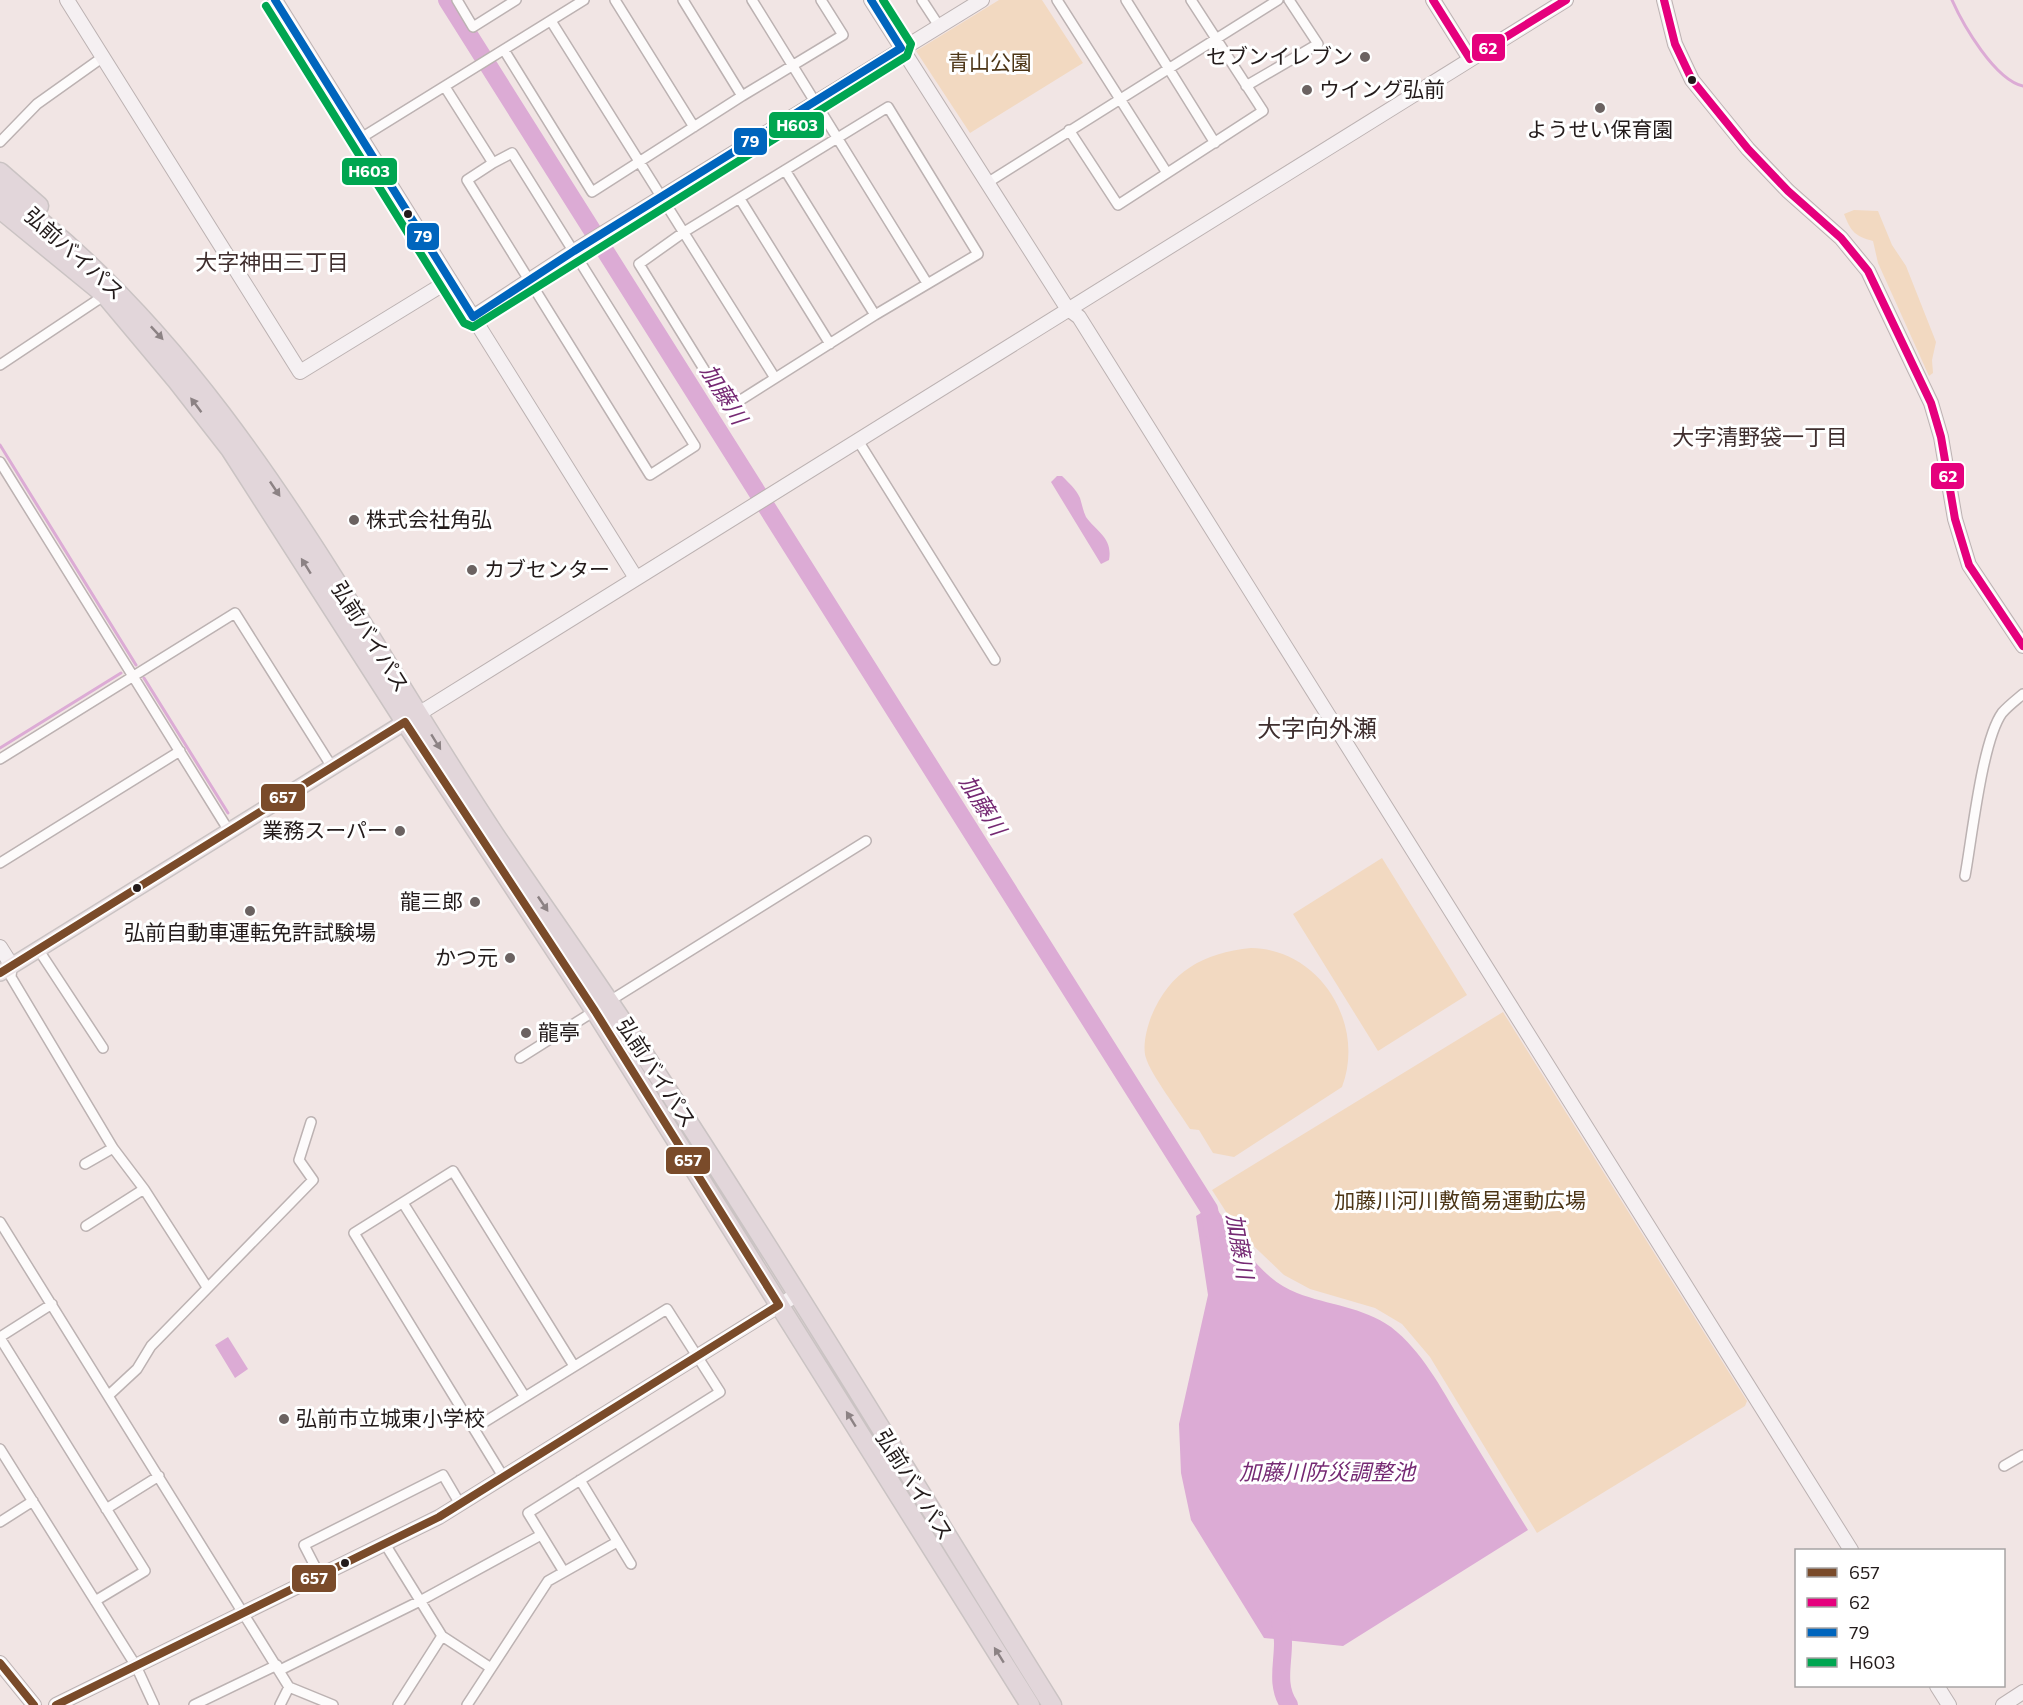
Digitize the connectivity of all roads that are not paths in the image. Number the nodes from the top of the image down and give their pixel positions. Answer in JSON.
{"nodes":[{"id":1,"x":67,"y":0,"type":"edge"},
{"id":2,"x":275,"y":0,"type":"edge"},
{"id":3,"x":457,"y":0,"type":"edge"},
{"id":4,"x":516,"y":0,"type":"edge"},
{"id":5,"x":584,"y":0,"type":"edge"},
{"id":6,"x":615,"y":0,"type":"edge"},
{"id":7,"x":683,"y":0,"type":"edge"},
{"id":8,"x":752,"y":0,"type":"edge"},
{"id":9,"x":821,"y":0,"type":"edge"},
{"id":10,"x":871,"y":0,"type":"edge"},
{"id":11,"x":922,"y":0,"type":"edge"},
{"id":12,"x":982,"y":0,"type":"edge"},
{"id":13,"x":1057,"y":0,"type":"edge"},
{"id":14,"x":1126,"y":0,"type":"edge"},
{"id":15,"x":1191,"y":0,"type":"edge"},
{"id":16,"x":1278,"y":0,"type":"edge"},
{"id":17,"x":1289,"y":0,"type":"edge"},
{"id":18,"x":1433,"y":0,"type":"edge"},
{"id":19,"x":1566,"y":0,"type":"edge"},
{"id":20,"x":1664,"y":0,"type":"edge"},
{"id":21,"x":551,"y":21,"type":"junction"},
{"id":22,"x":939,"y":26,"type":"junction"},
{"id":23,"x":1216,"y":39,"type":"junction"},
{"id":24,"x":901,"y":48,"type":"junction"},
{"id":25,"x":500,"y":53,"type":"junction"},
{"id":26,"x":102,"y":57,"type":"junction"},
{"id":27,"x":1470,"y":59,"type":"junction"},
{"id":28,"x":794,"y":66,"type":"junction"},
{"id":29,"x":1168,"y":68,"type":"junction"},
{"id":30,"x":1246,"y":86,"type":"junction"},
{"id":31,"x":445,"y":87,"type":"junction"},
{"id":32,"x":742,"y":96,"type":"junction"},
{"id":33,"x":1119,"y":99,"type":"junction"},
{"id":34,"x":816,"y":103,"type":"junction"},
{"id":35,"x":694,"y":127,"type":"junction"},
{"id":36,"x":1070,"y":130,"type":"junction"},
{"id":37,"x":361,"y":138,"type":"junction"},
{"id":38,"x":838,"y":138,"type":"junction"},
{"id":39,"x":0,"y":142,"type":"edge"},
{"id":40,"x":1215,"y":142,"type":"junction"},
{"id":41,"x":640,"y":161,"type":"junction"},
{"id":42,"x":493,"y":163,"type":"junction"},
{"id":43,"x":785,"y":170,"type":"junction"},
{"id":44,"x":0,"y":172,"type":"edge"},
{"id":45,"x":1167,"y":173,"type":"junction"},
{"id":46,"x":987,"y":183,"type":"junction"},
{"id":47,"x":0,"y":190,"type":"edge"},
{"id":48,"x":663,"y":198,"type":"junction"},
{"id":49,"x":740,"y":198,"type":"junction"},
{"id":50,"x":0,"y":209,"type":"edge"},
{"id":51,"x":0,"y":219,"type":"edge"},
{"id":52,"x":684,"y":232,"type":"junction"},
{"id":53,"x":580,"y":248,"type":"junction"},
{"id":54,"x":96,"y":279,"type":"junction"},
{"id":55,"x":450,"y":280,"type":"junction"},
{"id":56,"x":529,"y":280,"type":"junction"},
{"id":57,"x":927,"y":283,"type":"junction"},
{"id":58,"x":105,"y":295,"type":"junction"},
{"id":59,"x":1067,"y":308,"type":"junction"},
{"id":60,"x":875,"y":315,"type":"junction"},
{"id":61,"x":473,"y":317,"type":"junction"},
{"id":62,"x":830,"y":344,"type":"junction"},
{"id":63,"x":0,"y":365,"type":"edge"},
{"id":64,"x":775,"y":378,"type":"junction"},
{"id":65,"x":857,"y":440,"type":"junction"},
{"id":66,"x":0,"y":462,"type":"edge"},
{"id":67,"x":636,"y":579,"type":"junction"},
{"id":68,"x":2023,"y":646,"type":"edge"},
{"id":69,"x":995,"y":660,"type":"dead end"},
{"id":70,"x":133,"y":677,"type":"junction"},
{"id":71,"x":2023,"y":694,"type":"edge"},
{"id":72,"x":412,"y":718,"type":"junction"},
{"id":73,"x":180,"y":752,"type":"junction"},
{"id":74,"x":0,"y":759,"type":"edge"},
{"id":75,"x":333,"y":767,"type":"junction"},
{"id":76,"x":229,"y":831,"type":"junction"},
{"id":77,"x":866,"y":841,"type":"dead end"},
{"id":78,"x":0,"y":863,"type":"edge"},
{"id":79,"x":1965,"y":876,"type":"dead end"},
{"id":80,"x":0,"y":947,"type":"edge"},
{"id":81,"x":38,"y":949,"type":"junction"},
{"id":82,"x":6,"y":969,"type":"edge"},
{"id":83,"x":602,"y":1006,"type":"junction"},
{"id":84,"x":103,"y":1048,"type":"dead end"},
{"id":85,"x":520,"y":1058,"type":"dead end"},
{"id":86,"x":311,"y":1122,"type":"dead end"},
{"id":87,"x":113,"y":1148,"type":"junction"},
{"id":88,"x":85,"y":1164,"type":"dead end"},
{"id":89,"x":144,"y":1189,"type":"junction"},
{"id":90,"x":403,"y":1203,"type":"junction"},
{"id":91,"x":0,"y":1222,"type":"edge"},
{"id":92,"x":86,"y":1226,"type":"dead end"},
{"id":93,"x":207,"y":1287,"type":"junction"},
{"id":94,"x":796,"y":1295,"type":"junction"},
{"id":95,"x":52,"y":1305,"type":"junction"},
{"id":96,"x":780,"y":1305,"type":"junction"},
{"id":97,"x":0,"y":1338,"type":"edge"},
{"id":98,"x":697,"y":1357,"type":"junction"},
{"id":99,"x":574,"y":1366,"type":"junction"},
{"id":100,"x":109,"y":1395,"type":"junction"},
{"id":101,"x":525,"y":1397,"type":"junction"},
{"id":102,"x":475,"y":1428,"type":"junction"},
{"id":103,"x":0,"y":1449,"type":"edge"},
{"id":104,"x":2023,"y":1455,"type":"edge"},
{"id":105,"x":2004,"y":1466,"type":"dead end"},
{"id":106,"x":159,"y":1476,"type":"junction"},
{"id":107,"x":504,"y":1478,"type":"junction"},
{"id":108,"x":580,"y":1480,"type":"junction"},
{"id":109,"x":33,"y":1501,"type":"junction"},
{"id":110,"x":460,"y":1504,"type":"junction"},
{"id":111,"x":106,"y":1509,"type":"junction"},
{"id":112,"x":0,"y":1522,"type":"edge"},
{"id":113,"x":542,"y":1535,"type":"junction"},
{"id":114,"x":617,"y":1542,"type":"junction"},
{"id":115,"x":385,"y":1544,"type":"junction"},
{"id":116,"x":1850,"y":1549,"type":"edge"},
{"id":117,"x":631,"y":1564,"type":"dead end"},
{"id":118,"x":564,"y":1572,"type":"junction"},
{"id":119,"x":320,"y":1576,"type":"junction"},
{"id":120,"x":95,"y":1601,"type":"junction"},
{"id":121,"x":420,"y":1601,"type":"junction"},
{"id":122,"x":245,"y":1613,"type":"junction"},
{"id":123,"x":442,"y":1636,"type":"junction"},
{"id":124,"x":0,"y":1663,"type":"edge"},
{"id":125,"x":136,"y":1666,"type":"junction"},
{"id":126,"x":278,"y":1668,"type":"junction"},
{"id":127,"x":491,"y":1668,"type":"junction"},
{"id":128,"x":289,"y":1687,"type":"junction"},
{"id":129,"x":1937,"y":1687,"type":"edge"},
{"id":130,"x":2023,"y":1692,"type":"edge"},
{"id":131,"x":30,"y":1704,"type":"edge"},
{"id":132,"x":56,"y":1705,"type":"edge"},
{"id":133,"x":154,"y":1705,"type":"edge"},
{"id":134,"x":194,"y":1705,"type":"edge"},
{"id":135,"x":280,"y":1705,"type":"edge"},
{"id":136,"x":333,"y":1705,"type":"edge"},
{"id":137,"x":398,"y":1705,"type":"edge"},
{"id":138,"x":467,"y":1705,"type":"edge"},
{"id":139,"x":1030,"y":1705,"type":"edge"},
{"id":140,"x":1052,"y":1705,"type":"edge"},
{"id":141,"x":1949,"y":1705,"type":"edge"},
{"id":142,"x":2002,"y":1705,"type":"edge"}],
"edges":[{"from":1,"to":26,"type":"street"},
{"from":2,"to":37,"type":"street"},
{"from":3,"to":4,"type":"street"},
{"from":5,"to":21,"type":"street"},
{"from":6,"to":35,"type":"street"},
{"from":7,"to":32,"type":"street"},
{"from":8,"to":28,"type":"street"},
{"from":9,"to":28,"type":"street"},
{"from":10,"to":24,"type":"street"},
{"from":11,"to":22,"type":"street"},
{"from":12,"to":22,"type":"street"},
{"from":13,"to":33,"type":"street"},
{"from":14,"to":29,"type":"street"},
{"from":15,"to":23,"type":"street"},
{"from":16,"to":23,"type":"street"},
{"from":17,"to":30,"type":"street"},
{"from":18,"to":27,"type":"street"},
{"from":19,"to":27,"type":"street"},
{"from":20,"to":68,"type":"street"},
{"from":21,"to":25,"type":"street"},
{"from":21,"to":41,"type":"street"},
{"from":22,"to":24,"type":"street"},
{"from":23,"to":29,"type":"street"},
{"from":23,"to":30,"type":"street"},
{"from":24,"to":34,"type":"street"},
{"from":24,"to":46,"type":"street"},
{"from":25,"to":31,"type":"street"},
{"from":25,"to":41,"type":"street"},
{"from":26,"to":39,"type":"street"},
{"from":26,"to":55,"type":"street"},
{"from":27,"to":59,"type":"street"},
{"from":28,"to":32,"type":"street"},
{"from":28,"to":34,"type":"street"},
{"from":29,"to":33,"type":"street"},
{"from":29,"to":40,"type":"street"},
{"from":30,"to":40,"type":"street"},
{"from":31,"to":37,"type":"street"},
{"from":31,"to":42,"type":"street"},
{"from":32,"to":35,"type":"street"},
{"from":33,"to":36,"type":"street"},
{"from":33,"to":45,"type":"street"},
{"from":34,"to":38,"type":"street"},
{"from":34,"to":48,"type":"street"},
{"from":35,"to":41,"type":"street"},
{"from":36,"to":45,"type":"street"},
{"from":36,"to":46,"type":"street"},
{"from":37,"to":55,"type":"street"},
{"from":38,"to":43,"type":"street"},
{"from":38,"to":57,"type":"street"},
{"from":38,"to":57,"type":"street"},
{"from":40,"to":45,"type":"street"},
{"from":41,"to":48,"type":"street"},
{"from":42,"to":53,"type":"street"},
{"from":42,"to":56,"type":"street"},
{"from":43,"to":49,"type":"street"},
{"from":43,"to":60,"type":"street"},
{"from":44,"to":54,"type":"highway"},
{"from":46,"to":59,"type":"street"},
{"from":47,"to":54,"type":"highway","name":"弘前バイパス"},
{"from":48,"to":52,"type":"street"},
{"from":48,"to":53,"type":"street"},
{"from":49,"to":52,"type":"street"},
{"from":49,"to":62,"type":"street"},
{"from":50,"to":54,"type":"highway","name":"弘前バイパス"},
{"from":51,"to":54,"type":"highway"},
{"from":52,"to":64,"type":"street"},
{"from":52,"to":64,"type":"street"},
{"from":53,"to":56,"type":"street"},
{"from":53,"to":56,"type":"street"},
{"from":54,"to":58,"type":"highway","name":"弘前バイパス"},
{"from":54,"to":72,"type":"highway","name":"弘前バイパス","one_way":true},
{"from":55,"to":61,"type":"street"},
{"from":56,"to":61,"type":"street"},
{"from":57,"to":60,"type":"street"},
{"from":58,"to":63,"type":"street"},
{"from":72,"to":58,"type":"highway","name":"弘前バイパス","one_way":true},
{"from":59,"to":65,"type":"street"},
{"from":59,"to":116,"type":"street"},
{"from":60,"to":62,"type":"street"},
{"from":61,"to":67,"type":"street"},
{"from":62,"to":64,"type":"street"},
{"from":65,"to":67,"type":"street"},
{"from":65,"to":69,"type":"street"},
{"from":66,"to":70,"type":"street"},
{"from":67,"to":72,"type":"street"},
{"from":70,"to":73,"type":"street"},
{"from":70,"to":74,"type":"street"},
{"from":70,"to":75,"type":"street"},
{"from":71,"to":79,"type":"street"},
{"from":72,"to":75,"type":"main road"},
{"from":72,"to":83,"type":"highway","name":"弘前バイパス"},
{"from":73,"to":76,"type":"street"},
{"from":73,"to":78,"type":"street"},
{"from":75,"to":76,"type":"main road"},
{"from":76,"to":81,"type":"main road"},
{"from":77,"to":83,"type":"street"},
{"from":80,"to":82,"type":"street"},
{"from":81,"to":82,"type":"main road"},
{"from":81,"to":84,"type":"street"},
{"from":82,"to":87,"type":"street"},
{"from":83,"to":85,"type":"street"},
{"from":83,"to":94,"type":"highway","name":"弘前バイパス"},
{"from":83,"to":96,"type":"highway","name":"弘前バイパス"},
{"from":86,"to":93,"type":"street"},
{"from":87,"to":88,"type":"street"},
{"from":87,"to":89,"type":"street"},
{"from":89,"to":92,"type":"street"},
{"from":89,"to":93,"type":"street"},
{"from":90,"to":99,"type":"street"},
{"from":90,"to":101,"type":"street"},
{"from":90,"to":102,"type":"street"},
{"from":91,"to":95,"type":"street"},
{"from":93,"to":100,"type":"street"},
{"from":94,"to":96,"type":"street"},
{"from":94,"to":140,"type":"highway","name":"弘前バイパス"},
{"from":95,"to":97,"type":"street"},
{"from":95,"to":100,"type":"street"},
{"from":96,"to":98,"type":"street"},
{"from":139,"to":96,"type":"highway","name":"弘前バイパス","one_way":true},
{"from":97,"to":111,"type":"street"},
{"from":98,"to":99,"type":"street"},
{"from":98,"to":107,"type":"street"},
{"from":98,"to":108,"type":"street"},
{"from":99,"to":101,"type":"street"},
{"from":100,"to":106,"type":"street"},
{"from":101,"to":102,"type":"street"},
{"from":102,"to":107,"type":"street"},
{"from":103,"to":109,"type":"street"},
{"from":104,"to":105,"type":"street"},
{"from":106,"to":111,"type":"street"},
{"from":106,"to":122,"type":"street"},
{"from":107,"to":110,"type":"street"},
{"from":108,"to":113,"type":"street"},
{"from":108,"to":114,"type":"street"},
{"from":109,"to":112,"type":"street"},
{"from":109,"to":120,"type":"street"},
{"from":110,"to":115,"type":"street"},
{"from":110,"to":119,"type":"street"},
{"from":111,"to":120,"type":"street"},
{"from":113,"to":118,"type":"street"},
{"from":113,"to":121,"type":"street"},
{"from":114,"to":117,"type":"street"},
{"from":114,"to":118,"type":"street"},
{"from":115,"to":119,"type":"street"},
{"from":115,"to":121,"type":"street"},
{"from":118,"to":127,"type":"street"},
{"from":119,"to":122,"type":"street"},
{"from":120,"to":125,"type":"street"},
{"from":121,"to":123,"type":"street"},
{"from":121,"to":126,"type":"street"},
{"from":122,"to":125,"type":"street"},
{"from":122,"to":126,"type":"street"},
{"from":123,"to":127,"type":"street"},
{"from":123,"to":137,"type":"street"},
{"from":124,"to":131,"type":"street"},
{"from":125,"to":132,"type":"street"},
{"from":125,"to":133,"type":"street"},
{"from":126,"to":128,"type":"street"},
{"from":126,"to":134,"type":"street"},
{"from":127,"to":138,"type":"street"},
{"from":128,"to":135,"type":"street"},
{"from":128,"to":136,"type":"street"},
{"from":129,"to":141,"type":"street"},
{"from":130,"to":142,"type":"street"}]}
